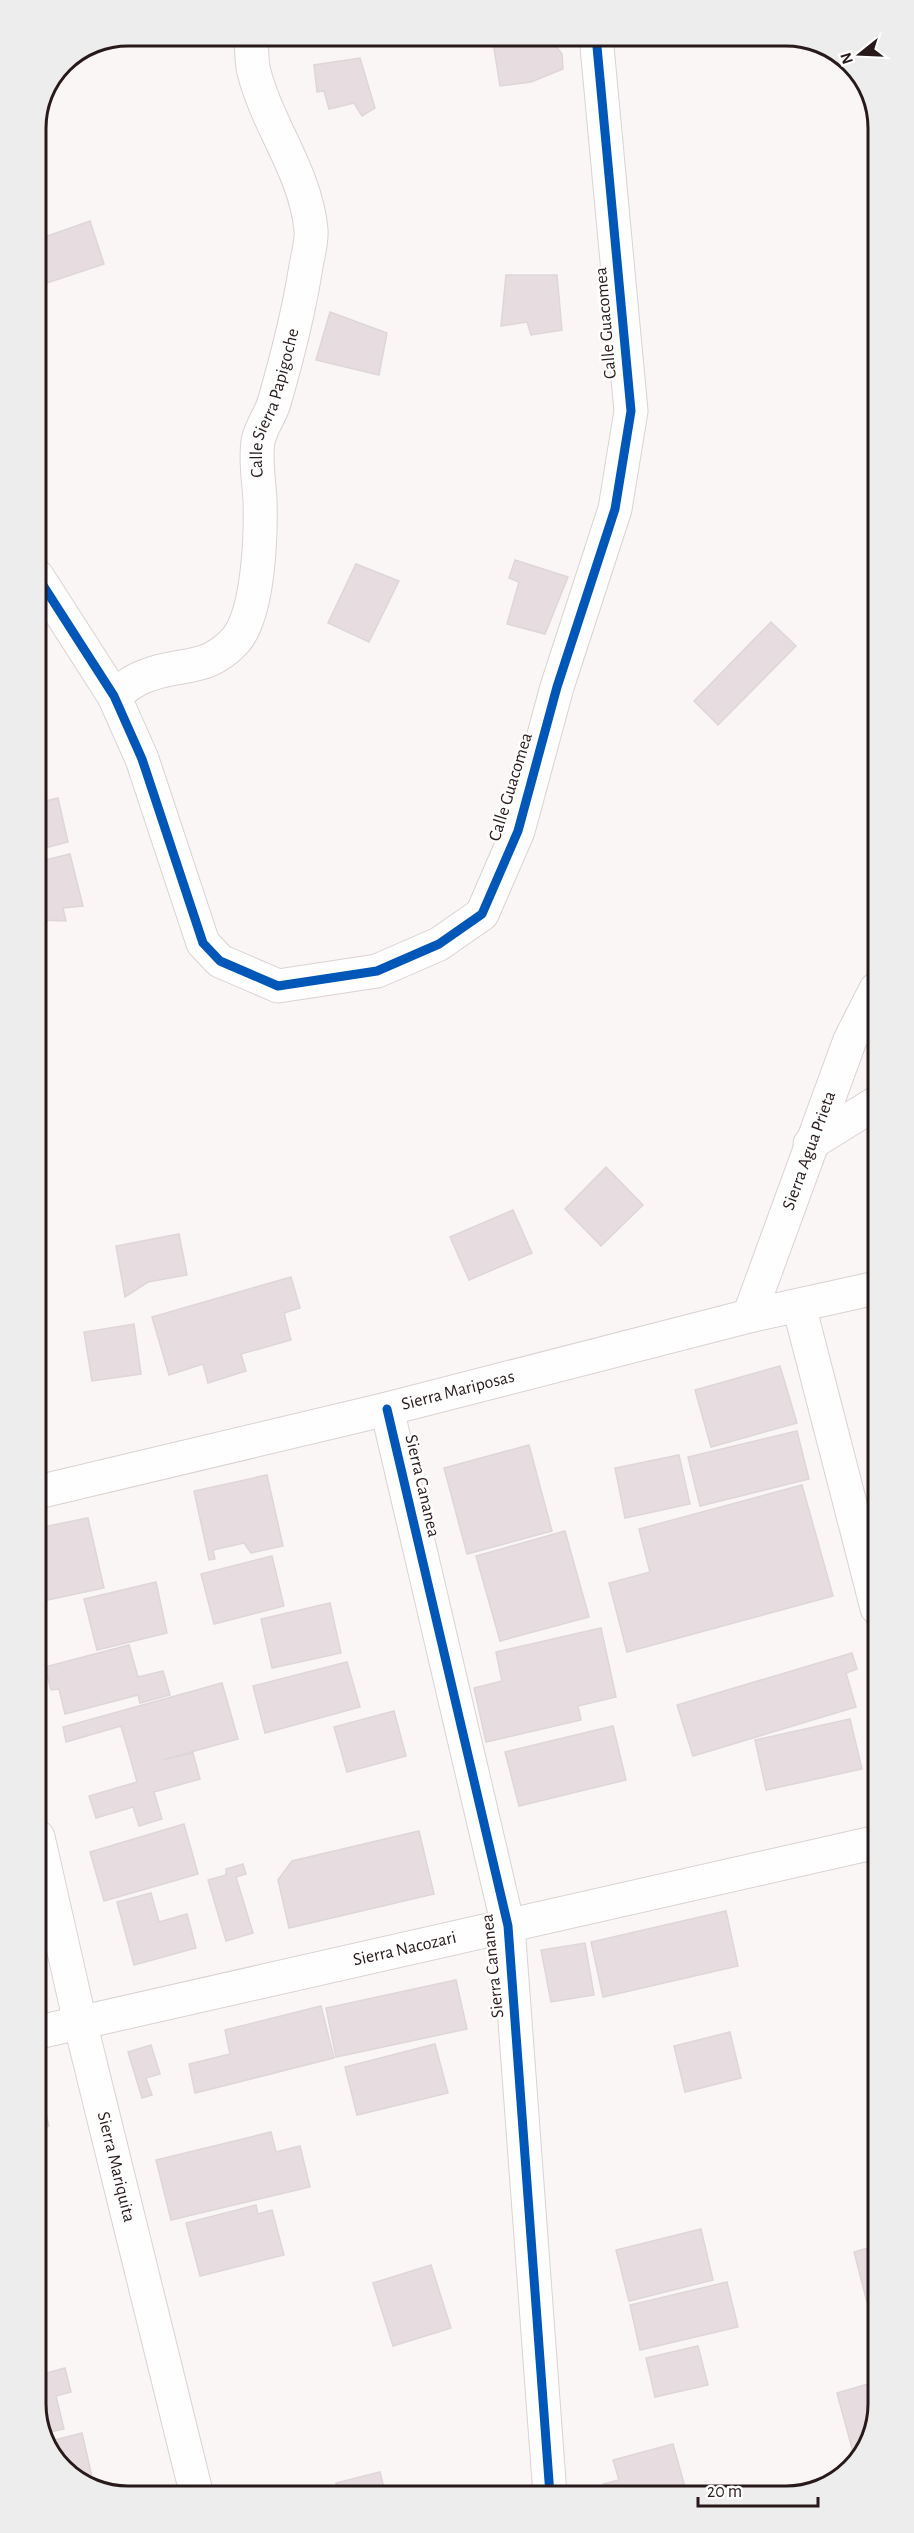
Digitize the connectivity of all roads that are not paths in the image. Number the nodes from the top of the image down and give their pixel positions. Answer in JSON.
{"nodes":[{"id":1,"x":252,"y":47,"type":"edge"},
{"id":2,"x":597,"y":47,"type":"edge"},
{"id":3,"x":47,"y":592,"type":"edge"},
{"id":4,"x":114,"y":696,"type":"junction"},
{"id":5,"x":868,"y":1005,"type":"edge"},
{"id":6,"x":868,"y":1108,"type":"edge"},
{"id":7,"x":810,"y":1144,"type":"junction"},
{"id":8,"x":868,"y":1290,"type":"edge"},
{"id":9,"x":799,"y":1306,"type":"junction"},
{"id":10,"x":749,"y":1316,"type":"junction"},
{"id":11,"x":387,"y":1409,"type":"junction"},
{"id":12,"x":47,"y":1490,"type":"edge"},
{"id":13,"x":868,"y":1573,"type":"edge"},
{"id":14,"x":868,"y":1844,"type":"edge"},
{"id":15,"x":47,"y":1877,"type":"edge"},
{"id":16,"x":508,"y":1926,"type":"junction"},
{"id":17,"x":80,"y":2022,"type":"junction"},
{"id":18,"x":47,"y":2030,"type":"edge"},
{"id":19,"x":195,"y":2486,"type":"edge"},
{"id":20,"x":548,"y":2486,"type":"edge"}],
"edges":[{"from":1,"to":4,"type":"street","name":"Calle Sierra Papigoche"},
{"from":2,"to":4,"type":"street","name":"Calle Guacomea"},
{"from":3,"to":4,"type":"street","name":"Calle Guacomea"},
{"from":5,"to":7,"type":"street","name":"Sierra Agua Prieta"},
{"from":6,"to":7,"type":"street"},
{"from":7,"to":10,"type":"street","name":"Sierra Agua Prieta"},
{"from":8,"to":9,"type":"street","name":"Sierra Mariposas"},
{"from":9,"to":10,"type":"street","name":"Sierra Mariposas"},
{"from":9,"to":13,"type":"street"},
{"from":10,"to":11,"type":"street","name":"Sierra Mariposas"},
{"from":11,"to":12,"type":"street","name":"Sierra Mariposas"},
{"from":11,"to":16,"type":"street","name":"Sierra Cananea"},
{"from":14,"to":16,"type":"street","name":"Sierra Nacozari"},
{"from":15,"to":17,"type":"street","name":"Sierra Mariquita"},
{"from":16,"to":17,"type":"street","name":"Sierra Nacozari"},
{"from":16,"to":20,"type":"street","name":"Sierra Cananea"},
{"from":17,"to":18,"type":"street","name":"Sierra Nacozari"},
{"from":17,"to":19,"type":"street","name":"Sierra Mariquita"}]}
